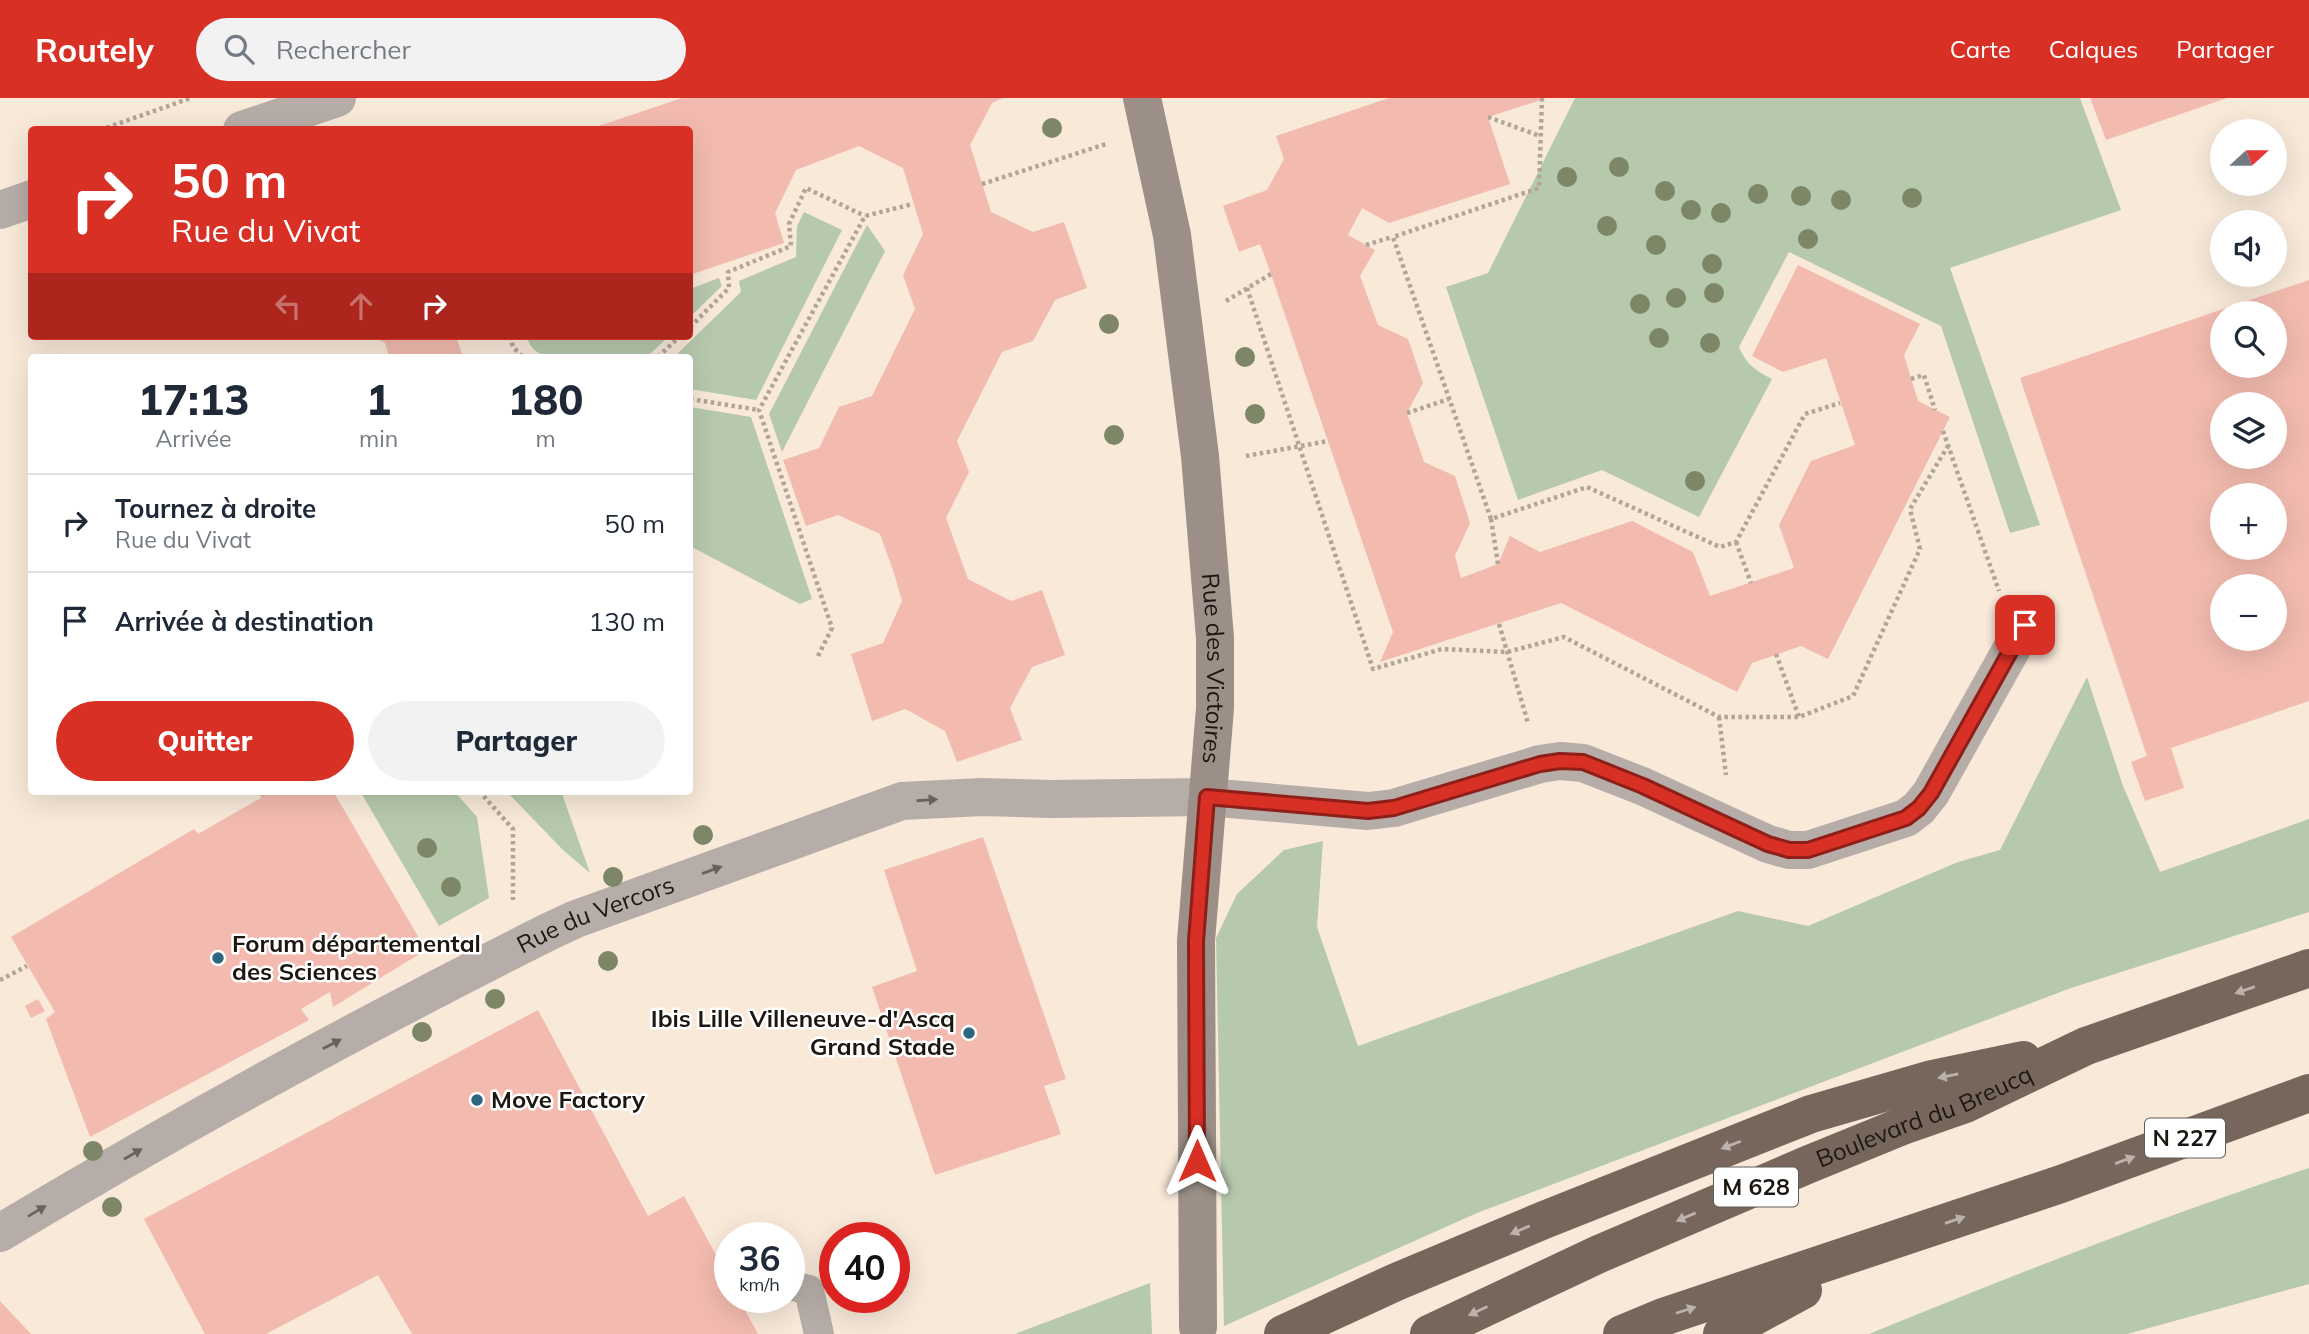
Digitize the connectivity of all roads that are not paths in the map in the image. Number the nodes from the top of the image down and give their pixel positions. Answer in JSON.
{"nodes":[{"id":1,"x":337,"y":98,"type":"edge"},
{"id":2,"x":1146,"y":114,"type":"edge"},
{"id":3,"x":254,"y":126,"type":"edge"},
{"id":4,"x":28,"y":200,"type":"edge"},
{"id":5,"x":0,"y":210,"type":"edge"},
{"id":6,"x":2021,"y":633,"type":"road end"},
{"id":7,"x":1207,"y":797,"type":"junction"},
{"id":8,"x":2309,"y":968,"type":"edge"},
{"id":9,"x":2086,"y":1046,"type":"junction"},
{"id":10,"x":2309,"y":1093,"type":"edge"},
{"id":11,"x":0,"y":1233,"type":"edge"},
{"id":12,"x":1890,"y":1242,"type":"junction"},
{"id":13,"x":805,"y":1289,"type":"edge"},
{"id":14,"x":1198,"y":1327,"type":"dead end"},
{"id":15,"x":819,"y":1334,"type":"edge"},
{"id":16,"x":1283,"y":1334,"type":"edge"},
{"id":17,"x":1429,"y":1334,"type":"edge"},
{"id":18,"x":1622,"y":1334,"type":"edge"},
{"id":19,"x":1722,"y":1334,"type":"edge"}],
"edges":[{"from":1,"to":3,"type":"street"},
{"from":2,"to":7,"type":"street","name":"Rue des Victoires"},
{"from":4,"to":5,"type":"street"},
{"from":6,"to":7,"type":"street","name":"Rue du Vercors"},
{"from":11,"to":7,"type":"street","name":"Rue du Vercors","one_way":true},
{"from":7,"to":14,"type":"street","name":"Rue des Victoires"},
{"from":8,"to":9,"type":"highway","name":"Boulevard du Breucq","one_way":true},
{"from":9,"to":16,"type":"highway","one_way":true},
{"from":9,"to":17,"type":"highway","name":"Boulevard du Breucq","number":"M 628","one_way":true},
{"from":12,"to":10,"type":"highway","number":"N 227","one_way":true},
{"from":18,"to":12,"type":"highway","one_way":true},
{"from":12,"to":19,"type":"highway"},
{"from":13,"to":15,"type":"lane"}]}
